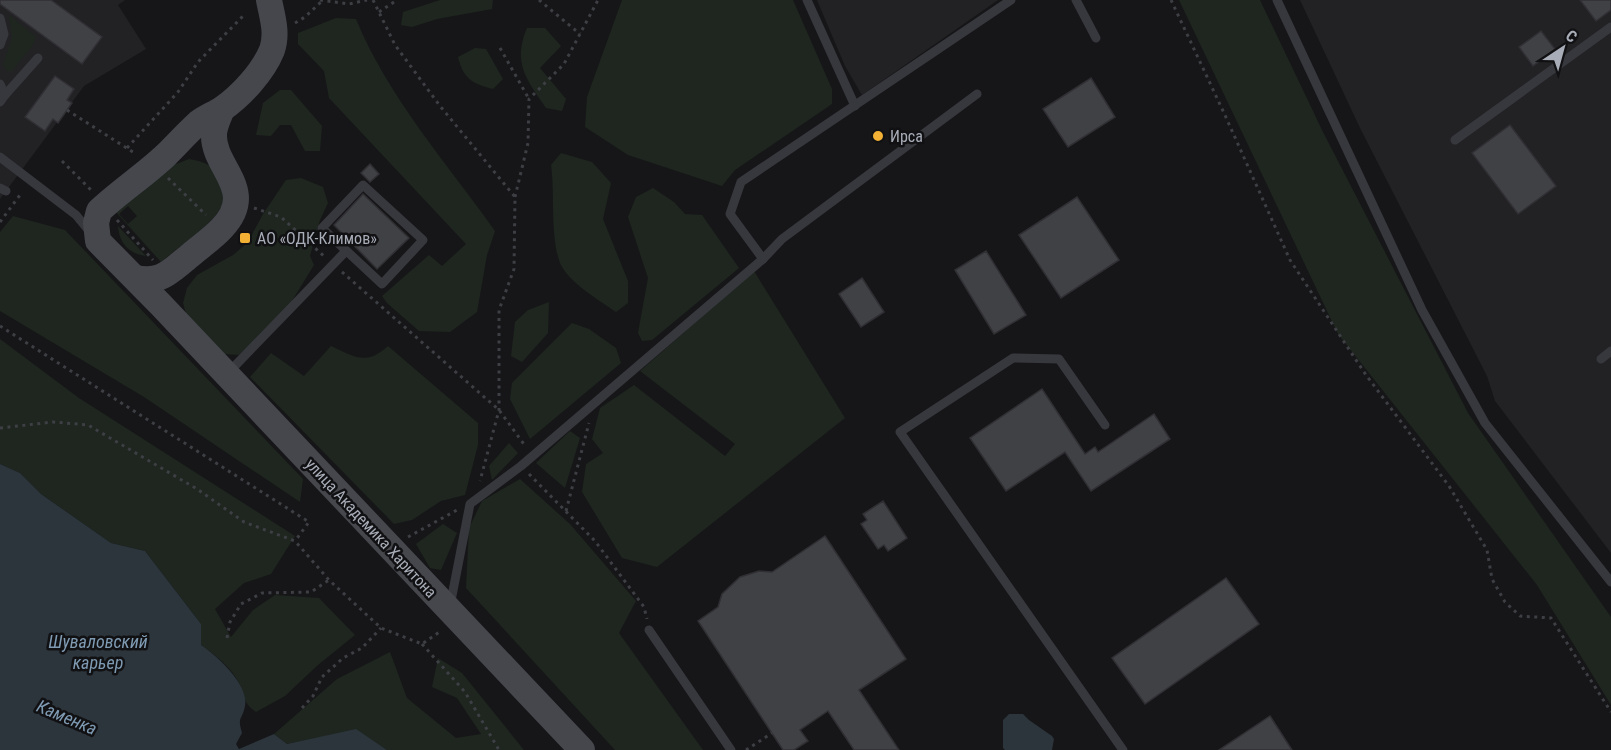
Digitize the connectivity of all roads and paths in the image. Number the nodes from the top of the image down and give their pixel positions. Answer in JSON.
{"nodes":[{"id":1,"x":322,"y":0,"type":"edge"},
{"id":2,"x":366,"y":0,"type":"edge"},
{"id":3,"x":373,"y":0,"type":"edge"},
{"id":4,"x":397,"y":0,"type":"edge"},
{"id":5,"x":539,"y":0,"type":"edge"},
{"id":6,"x":598,"y":0,"type":"edge"},
{"id":7,"x":807,"y":0,"type":"edge"},
{"id":8,"x":1011,"y":0,"type":"edge"},
{"id":9,"x":1076,"y":0,"type":"edge"},
{"id":10,"x":1171,"y":0,"type":"edge"},
{"id":11,"x":1277,"y":0,"type":"edge"},
{"id":12,"x":269,"y":1,"type":"edge"},
{"id":13,"x":379,"y":12,"type":"junction"},
{"id":14,"x":244,"y":15,"type":"dead end"},
{"id":15,"x":0,"y":18,"type":"edge"},
{"id":16,"x":1611,"y":27,"type":"edge"},
{"id":17,"x":287,"y":28,"type":"dead end"},
{"id":18,"x":580,"y":34,"type":"junction"},
{"id":19,"x":1096,"y":38,"type":"dead end"},
{"id":20,"x":0,"y":45,"type":"edge"},
{"id":21,"x":500,"y":48,"type":"dead end"},
{"id":22,"x":38,"y":58,"type":"dead end"},
{"id":23,"x":0,"y":84,"type":"edge"},
{"id":24,"x":977,"y":94,"type":"dead end"},
{"id":25,"x":3,"y":99,"type":"edge"},
{"id":26,"x":529,"y":99,"type":"junction"},
{"id":27,"x":855,"y":106,"type":"junction"},
{"id":28,"x":222,"y":109,"type":"junction"},
{"id":29,"x":67,"y":110,"type":"dead end"},
{"id":30,"x":1455,"y":140,"type":"dead end"},
{"id":31,"x":127,"y":148,"type":"junction"},
{"id":32,"x":0,"y":157,"type":"edge"},
{"id":33,"x":62,"y":160,"type":"dead end"},
{"id":34,"x":159,"y":160,"type":"junction"},
{"id":35,"x":221,"y":161,"type":"junction"},
{"id":36,"x":20,"y":195,"type":"dead end"},
{"id":37,"x":98,"y":196,"type":"dead end"},
{"id":38,"x":515,"y":197,"type":"junction"},
{"id":39,"x":234,"y":203,"type":"junction"},
{"id":40,"x":112,"y":214,"type":"dead end"},
{"id":41,"x":0,"y":222,"type":"edge"},
{"id":42,"x":220,"y":230,"type":"junction"},
{"id":43,"x":98,"y":241,"type":"junction"},
{"id":44,"x":346,"y":251,"type":"junction"},
{"id":45,"x":763,"y":259,"type":"junction"},
{"id":46,"x":333,"y":264,"type":"junction"},
{"id":47,"x":160,"y":270,"type":"junction"},
{"id":48,"x":135,"y":278,"type":"junction"},
{"id":49,"x":161,"y":305,"type":"junction"},
{"id":50,"x":0,"y":326,"type":"edge"},
{"id":51,"x":1611,"y":351,"type":"edge"},
{"id":52,"x":1601,"y":359,"type":"dead end"},
{"id":53,"x":227,"y":375,"type":"junction"},
{"id":54,"x":595,"y":403,"type":"junction"},
{"id":55,"x":499,"y":410,"type":"junction"},
{"id":56,"x":1105,"y":425,"type":"dead end"},
{"id":57,"x":0,"y":428,"type":"edge"},
{"id":58,"x":533,"y":456,"type":"junction"},
{"id":59,"x":521,"y":466,"type":"junction"},
{"id":60,"x":470,"y":504,"type":"junction"},
{"id":61,"x":566,"y":512,"type":"junction"},
{"id":62,"x":408,"y":537,"type":"dead end"},
{"id":63,"x":295,"y":541,"type":"junction"},
{"id":64,"x":329,"y":580,"type":"junction"},
{"id":65,"x":1611,"y":582,"type":"edge"},
{"id":66,"x":453,"y":616,"type":"junction"},
{"id":67,"x":381,"y":628,"type":"junction"},
{"id":68,"x":650,"y":630,"type":"joint"},
{"id":69,"x":227,"y":638,"type":"dead end"},
{"id":70,"x":423,"y":644,"type":"junction"},
{"id":71,"x":302,"y":708,"type":"dead end"},
{"id":72,"x":1611,"y":712,"type":"edge"},
{"id":73,"x":772,"y":733,"type":"dead end"},
{"id":74,"x":499,"y":750,"type":"edge"},
{"id":75,"x":582,"y":750,"type":"edge"},
{"id":76,"x":731,"y":750,"type":"edge"},
{"id":77,"x":746,"y":750,"type":"edge"},
{"id":78,"x":1123,"y":750,"type":"edge"}],
"edges":[{"from":1,"to":2,"type":"path"},
{"from":1,"to":17,"type":"path"},
{"from":3,"to":13,"type":"path"},
{"from":4,"to":13,"type":"path"},
{"from":5,"to":18,"type":"path"},
{"from":6,"to":18,"type":"path"},
{"from":7,"to":27,"type":"lane"},
{"from":8,"to":27,"type":"lane"},
{"from":9,"to":19,"type":"lane"},
{"from":10,"to":72,"type":"path"},
{"from":11,"to":65,"type":"lane"},
{"from":12,"to":28,"type":"street"},
{"from":13,"to":38,"type":"path"},
{"from":14,"to":31,"type":"path"},
{"from":15,"to":20,"type":"lane"},
{"from":16,"to":30,"type":"lane"},
{"from":18,"to":26,"type":"path"},
{"from":21,"to":26,"type":"path"},
{"from":22,"to":25,"type":"lane"},
{"from":23,"to":25,"type":"lane"},
{"from":24,"to":45,"type":"lane"},
{"from":26,"to":38,"type":"path"},
{"from":27,"to":45,"type":"lane"},
{"from":28,"to":34,"type":"street"},
{"from":28,"to":35,"type":"street"},
{"from":29,"to":31,"type":"path"},
{"from":31,"to":34,"type":"path"},
{"from":32,"to":43,"type":"lane"},
{"from":33,"to":37,"type":"path"},
{"from":34,"to":35,"type":"street"},
{"from":34,"to":42,"type":"path"},
{"from":34,"to":43,"type":"street"},
{"from":35,"to":39,"type":"street"},
{"from":36,"to":41,"type":"path"},
{"from":38,"to":55,"type":"path"},
{"from":39,"to":42,"type":"street"},
{"from":39,"to":46,"type":"path"},
{"from":40,"to":47,"type":"path"},
{"from":42,"to":47,"type":"street"},
{"from":43,"to":48,"type":"street","name":"улица Академика Харитона"},
{"from":44,"to":44,"type":"lane"},
{"from":44,"to":46,"type":"lane"},
{"from":45,"to":54,"type":"lane"},
{"from":46,"to":53,"type":"lane"},
{"from":46,"to":55,"type":"path"},
{"from":47,"to":48,"type":"street"},
{"from":47,"to":49,"type":"street"},
{"from":48,"to":49,"type":"street","name":"улица Академика Харитона"},
{"from":49,"to":53,"type":"street","name":"улица Академика Харитона"},
{"from":50,"to":63,"type":"path"},
{"from":51,"to":52,"type":"lane"},
{"from":53,"to":66,"type":"street","name":"улица Академика Харитона"},
{"from":54,"to":58,"type":"lane"},
{"from":54,"to":61,"type":"path"},
{"from":55,"to":58,"type":"path"},
{"from":55,"to":60,"type":"path"},
{"from":56,"to":78,"type":"lane"},
{"from":57,"to":63,"type":"path"},
{"from":58,"to":59,"type":"lane"},
{"from":59,"to":60,"type":"lane"},
{"from":59,"to":61,"type":"path"},
{"from":60,"to":62,"type":"path"},
{"from":60,"to":66,"type":"lane"},
{"from":61,"to":68,"type":"path"},
{"from":63,"to":64,"type":"path"},
{"from":64,"to":67,"type":"path"},
{"from":64,"to":69,"type":"path"},
{"from":66,"to":70,"type":"path"},
{"from":66,"to":75,"type":"street","name":"улица Академика Харитона"},
{"from":67,"to":70,"type":"path"},
{"from":67,"to":71,"type":"path"},
{"from":68,"to":76,"type":"lane"},
{"from":70,"to":74,"type":"path"},
{"from":73,"to":77,"type":"path"}]}
